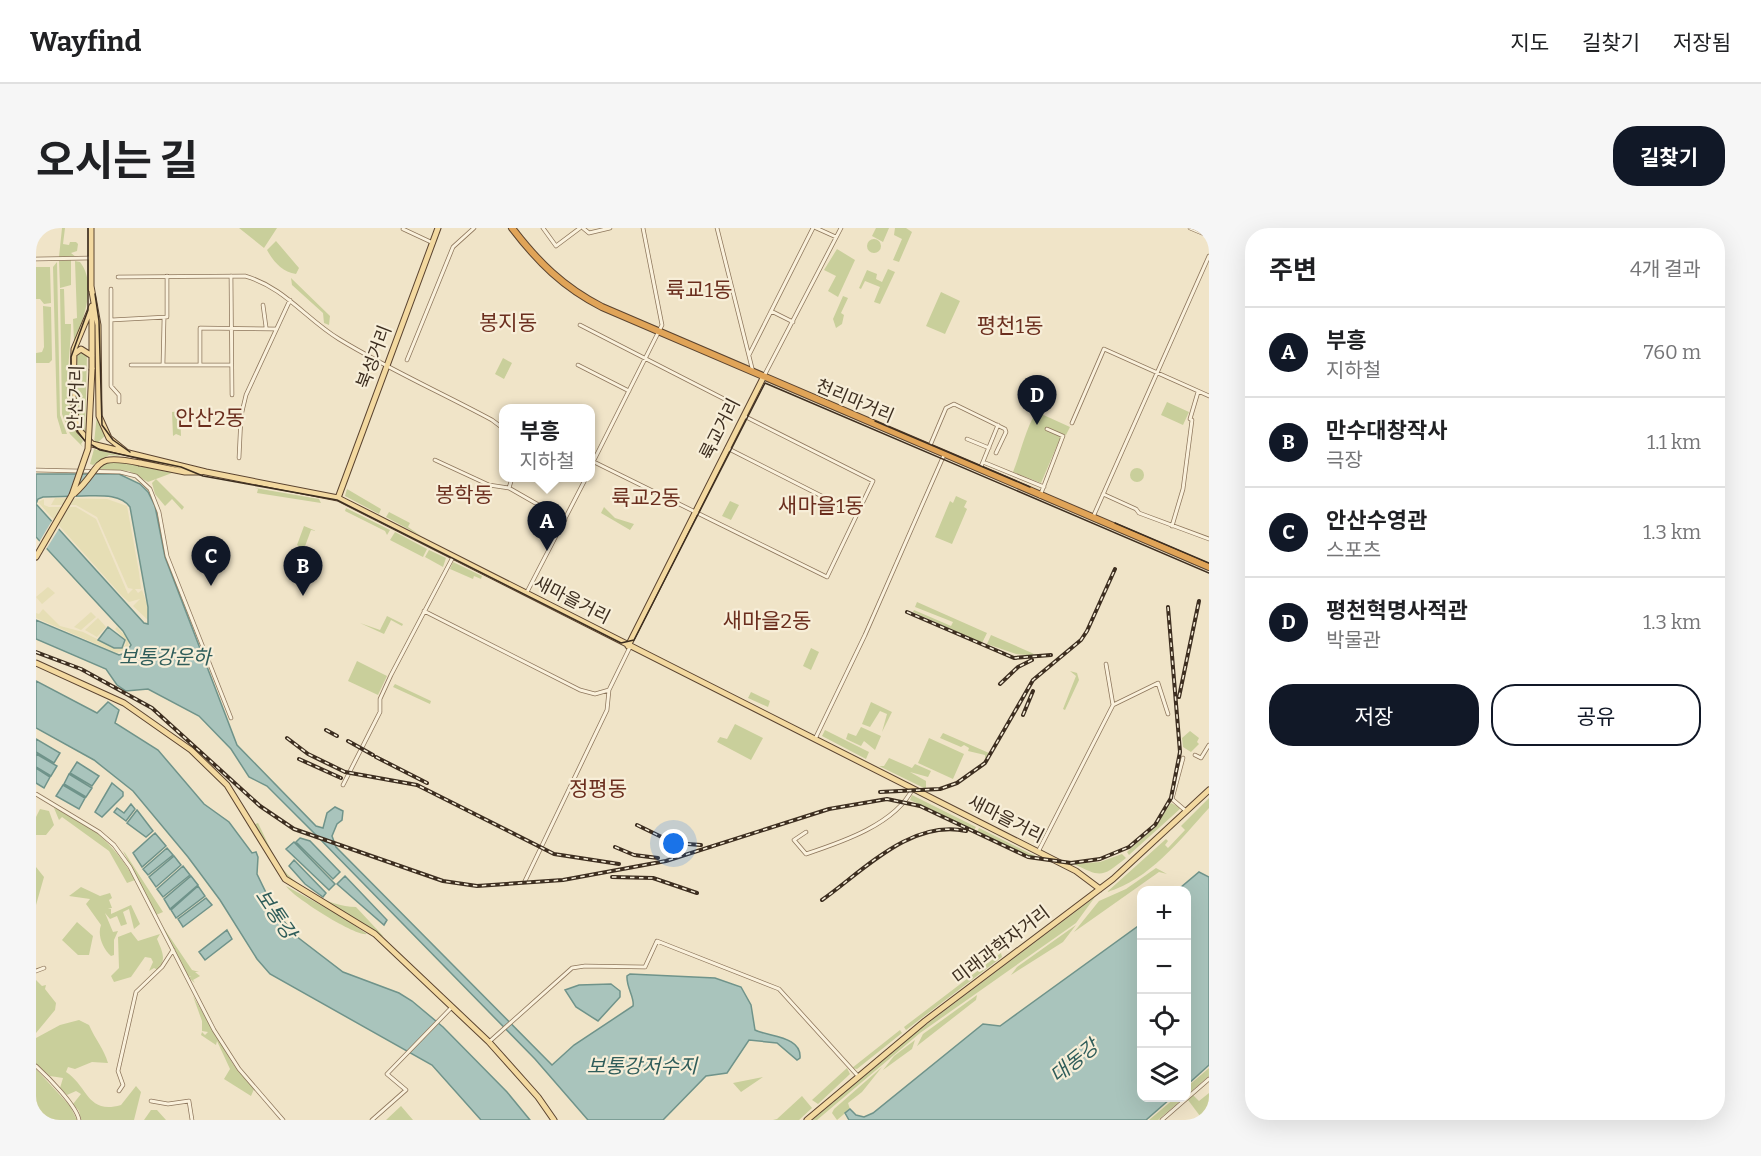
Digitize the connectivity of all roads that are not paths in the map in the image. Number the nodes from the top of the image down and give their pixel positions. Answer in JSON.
{"nodes":[{"id":1,"x":91,"y":228,"type":"edge"},
{"id":2,"x":438,"y":228,"type":"edge"},
{"id":3,"x":474,"y":228,"type":"edge"},
{"id":4,"x":512,"y":228,"type":"edge"},
{"id":5,"x":543,"y":228,"type":"edge"},
{"id":6,"x":582,"y":228,"type":"edge"},
{"id":7,"x":610,"y":228,"type":"edge"},
{"id":8,"x":643,"y":228,"type":"edge"},
{"id":9,"x":717,"y":228,"type":"edge"},
{"id":10,"x":814,"y":228,"type":"edge"},
{"id":11,"x":841,"y":228,"type":"edge"},
{"id":12,"x":1190,"y":228,"type":"edge"},
{"id":13,"x":403,"y":229,"type":"edge"},
{"id":14,"x":1209,"y":236,"type":"edge"},
{"id":15,"x":836,"y":237,"type":"junction"},
{"id":16,"x":433,"y":243,"type":"junction"},
{"id":17,"x":1209,"y":256,"type":"edge"},
{"id":18,"x":91,"y":258,"type":"junction"},
{"id":19,"x":36,"y":259,"type":"edge"},
{"id":20,"x":167,"y":276,"type":"junction"},
{"id":21,"x":231,"y":276,"type":"junction"},
{"id":22,"x":118,"y":277,"type":"dead end"},
{"id":23,"x":91,"y":286,"type":"junction"},
{"id":24,"x":111,"y":289,"type":"dead end"},
{"id":25,"x":290,"y":300,"type":"junction"},
{"id":26,"x":263,"y":305,"type":"dead end"},
{"id":27,"x":92,"y":306,"type":"junction"},
{"id":28,"x":771,"y":311,"type":"junction"},
{"id":29,"x":164,"y":319,"type":"junction"},
{"id":30,"x":111,"y":320,"type":"junction"},
{"id":31,"x":793,"y":322,"type":"junction"},
{"id":32,"x":580,"y":325,"type":"dead end"},
{"id":33,"x":230,"y":327,"type":"junction"},
{"id":34,"x":266,"y":327,"type":"junction"},
{"id":35,"x":276,"y":329,"type":"junction"},
{"id":36,"x":660,"y":330,"type":"junction"},
{"id":37,"x":749,"y":355,"type":"junction"},
{"id":38,"x":73,"y":356,"type":"junction"},
{"id":39,"x":92,"y":356,"type":"junction"},
{"id":40,"x":645,"y":359,"type":"junction"},
{"id":41,"x":407,"y":360,"type":"dead end"},
{"id":42,"x":131,"y":364,"type":"dead end"},
{"id":43,"x":164,"y":364,"type":"junction"},
{"id":44,"x":200,"y":364,"type":"junction"},
{"id":45,"x":232,"y":364,"type":"junction"},
{"id":46,"x":387,"y":364,"type":"junction"},
{"id":47,"x":578,"y":365,"type":"dead end"},
{"id":48,"x":1156,"y":373,"type":"junction"},
{"id":49,"x":754,"y":374,"type":"junction"},
{"id":50,"x":763,"y":378,"type":"junction"},
{"id":51,"x":629,"y":391,"type":"junction"},
{"id":52,"x":1198,"y":392,"type":"junction"},
{"id":53,"x":232,"y":395,"type":"dead end"},
{"id":54,"x":1209,"y":396,"type":"edge"},
{"id":55,"x":120,"y":402,"type":"dead end"},
{"id":56,"x":732,"y":404,"type":"dead end"},
{"id":57,"x":744,"y":415,"type":"junction"},
{"id":58,"x":1072,"y":423,"type":"dead end"},
{"id":59,"x":499,"y":425,"type":"edge"},
{"id":60,"x":998,"y":425,"type":"junction"},
{"id":61,"x":1047,"y":429,"type":"dead end"},
{"id":62,"x":968,"y":439,"type":"dead end"},
{"id":63,"x":727,"y":448,"type":"junction"},
{"id":64,"x":989,"y":448,"type":"junction"},
{"id":65,"x":929,"y":449,"type":"junction"},
{"id":66,"x":996,"y":453,"type":"dead end"},
{"id":67,"x":131,"y":454,"type":"junction"},
{"id":68,"x":944,"y":455,"type":"junction"},
{"id":69,"x":239,"y":458,"type":"dead end"},
{"id":70,"x":435,"y":459,"type":"dead end"},
{"id":71,"x":595,"y":460,"type":"edge"},
{"id":72,"x":983,"y":462,"type":"junction"},
{"id":73,"x":595,"y":463,"type":"edge"},
{"id":74,"x":36,"y":470,"type":"edge"},
{"id":75,"x":980,"y":470,"type":"junction"},
{"id":76,"x":206,"y":472,"type":"junction"},
{"id":77,"x":511,"y":482,"type":"edge"},
{"id":78,"x":584,"y":482,"type":"edge"},
{"id":79,"x":1044,"y":487,"type":"junction"},
{"id":80,"x":509,"y":488,"type":"junction"},
{"id":81,"x":1103,"y":494,"type":"junction"},
{"id":82,"x":72,"y":495,"type":"junction"},
{"id":83,"x":1040,"y":496,"type":"junction"},
{"id":84,"x":338,"y":498,"type":"junction"},
{"id":85,"x":694,"y":514,"type":"junction"},
{"id":86,"x":857,"y":514,"type":"junction"},
{"id":87,"x":1093,"y":519,"type":"junction"},
{"id":88,"x":565,"y":520,"type":"junction"},
{"id":89,"x":1172,"y":526,"type":"junction"},
{"id":90,"x":1209,"y":539,"type":"edge"},
{"id":91,"x":36,"y":557,"type":"edge"},
{"id":92,"x":453,"y":557,"type":"junction"},
{"id":93,"x":1209,"y":567,"type":"edge"},
{"id":94,"x":526,"y":594,"type":"junction"},
{"id":95,"x":424,"y":611,"type":"junction"},
{"id":96,"x":629,"y":646,"type":"junction"},
{"id":97,"x":36,"y":663,"type":"edge"},
{"id":98,"x":1106,"y":664,"type":"dead end"},
{"id":99,"x":609,"y":690,"type":"junction"},
{"id":100,"x":1113,"y":705,"type":"junction"},
{"id":101,"x":1168,"y":714,"type":"dead end"},
{"id":102,"x":231,"y":718,"type":"dead end"},
{"id":103,"x":815,"y":739,"type":"junction"},
{"id":104,"x":1209,"y":745,"type":"edge"},
{"id":105,"x":1195,"y":755,"type":"dead end"},
{"id":106,"x":1183,"y":758,"type":"dead end"},
{"id":107,"x":343,"y":785,"type":"dead end"},
{"id":108,"x":913,"y":788,"type":"junction"},
{"id":109,"x":1209,"y":790,"type":"edge"},
{"id":110,"x":36,"y":794,"type":"edge"},
{"id":111,"x":1187,"y":812,"type":"junction"},
{"id":112,"x":806,"y":832,"type":"dead end"},
{"id":113,"x":1038,"y":852,"type":"junction"},
{"id":114,"x":525,"y":880,"type":"dead end"},
{"id":115,"x":1100,"y":889,"type":"junction"},
{"id":116,"x":173,"y":950,"type":"junction"},
{"id":117,"x":44,"y":968,"type":"dead end"},
{"id":118,"x":36,"y":971,"type":"edge"},
{"id":119,"x":450,"y":1010,"type":"junction"},
{"id":120,"x":489,"y":1042,"type":"junction"},
{"id":121,"x":36,"y":1066,"type":"edge"},
{"id":122,"x":858,"y":1076,"type":"junction"},
{"id":123,"x":1209,"y":1079,"type":"edge"},
{"id":124,"x":118,"y":1091,"type":"dead end"},
{"id":125,"x":151,"y":1101,"type":"dead end"},
{"id":126,"x":278,"y":1118,"type":"edge"},
{"id":127,"x":79,"y":1120,"type":"edge"},
{"id":128,"x":192,"y":1120,"type":"edge"},
{"id":129,"x":283,"y":1120,"type":"edge"},
{"id":130,"x":372,"y":1120,"type":"edge"},
{"id":131,"x":554,"y":1120,"type":"edge"},
{"id":132,"x":807,"y":1120,"type":"edge"},
{"id":133,"x":1162,"y":1120,"type":"edge"}],
"edges":[{"from":1,"to":18,"type":"main road","name":"안산거리"},
{"from":2,"to":16,"type":"main road","name":"북성거리"},
{"from":3,"to":41,"type":"street"},
{"from":4,"to":36,"type":"highway","name":"천리마거리"},
{"from":5,"to":6,"type":"street"},
{"from":6,"to":7,"type":"street"},
{"from":8,"to":36,"type":"street"},
{"from":9,"to":37,"type":"street"},
{"from":10,"to":15,"type":"street"},
{"from":10,"to":28,"type":"street"},
{"from":11,"to":15,"type":"street","name":"륙교거리"},
{"from":12,"to":14,"type":"street"},
{"from":13,"to":16,"type":"street"},
{"from":15,"to":31,"type":"street","name":"륙교거리"},
{"from":16,"to":46,"type":"main road","name":"북성거리"},
{"from":17,"to":48,"type":"street"},
{"from":18,"to":19,"type":"street"},
{"from":18,"to":23,"type":"main road","name":"안산거리"},
{"from":20,"to":21,"type":"street"},
{"from":20,"to":22,"type":"street"},
{"from":20,"to":29,"type":"street"},
{"from":21,"to":25,"type":"street"},
{"from":21,"to":33,"type":"street"},
{"from":23,"to":27,"type":"main road","name":"안산거리"},
{"from":23,"to":67,"type":"main road"},
{"from":24,"to":30,"type":"street"},
{"from":25,"to":35,"type":"street"},
{"from":25,"to":46,"type":"street"},
{"from":26,"to":34,"type":"street"},
{"from":27,"to":38,"type":"main road","name":"새마을거리"},
{"from":27,"to":39,"type":"main road","name":"안산거리"},
{"from":28,"to":31,"type":"street"},
{"from":28,"to":37,"type":"street"},
{"from":29,"to":30,"type":"street"},
{"from":29,"to":43,"type":"street"},
{"from":30,"to":55,"type":"street"},
{"from":31,"to":50,"type":"street","name":"륙교거리"},
{"from":32,"to":40,"type":"street"},
{"from":33,"to":34,"type":"street"},
{"from":33,"to":44,"type":"street"},
{"from":33,"to":45,"type":"street"},
{"from":34,"to":35,"type":"street"},
{"from":35,"to":69,"type":"street"},
{"from":36,"to":40,"type":"street"},
{"from":36,"to":49,"type":"highway","name":"천리마거리"},
{"from":37,"to":49,"type":"street"},
{"from":38,"to":39,"type":"main road"},
{"from":38,"to":67,"type":"main road","name":"새마을거리"},
{"from":39,"to":82,"type":"main road","name":"안산거리","bridge":true},
{"from":40,"to":51,"type":"street"},
{"from":40,"to":56,"type":"street"},
{"from":42,"to":43,"type":"street"},
{"from":43,"to":44,"type":"street"},
{"from":44,"to":45,"type":"street"},
{"from":45,"to":53,"type":"street"},
{"from":46,"to":59,"type":"street"},
{"from":46,"to":84,"type":"main road","name":"북성거리"},
{"from":47,"to":51,"type":"street"},
{"from":48,"to":52,"type":"street"},
{"from":48,"to":58,"type":"street"},
{"from":48,"to":81,"type":"street"},
{"from":49,"to":50,"type":"highway","name":"천리마거리"},
{"from":50,"to":57,"type":"main road","name":"륙교거리"},
{"from":50,"to":65,"type":"highway","name":"천리마거리"},
{"from":51,"to":71,"type":"street"},
{"from":52,"to":54,"type":"street"},
{"from":52,"to":89,"type":"street"},
{"from":57,"to":63,"type":"main road","name":"륙교거리"},
{"from":57,"to":86,"type":"street"},
{"from":60,"to":64,"type":"street"},
{"from":60,"to":65,"type":"street"},
{"from":60,"to":66,"type":"street"},
{"from":61,"to":79,"type":"street"},
{"from":62,"to":64,"type":"street"},
{"from":63,"to":85,"type":"main road","name":"륙교거리"},
{"from":63,"to":86,"type":"street"},
{"from":64,"to":72,"type":"street"},
{"from":65,"to":68,"type":"highway","name":"천리마거리"},
{"from":67,"to":76,"type":"main road","name":"새마을거리"},
{"from":68,"to":75,"type":"highway","name":"천리마거리"},
{"from":68,"to":103,"type":"street"},
{"from":70,"to":80,"type":"street"},
{"from":72,"to":75,"type":"street"},
{"from":72,"to":79,"type":"street"},
{"from":73,"to":85,"type":"street"},
{"from":74,"to":102,"type":"street"},
{"from":75,"to":83,"type":"highway","name":"천리마거리"},
{"from":76,"to":82,"type":"main road","bridge":true},
{"from":76,"to":84,"type":"main road","name":"새마을거리"},
{"from":77,"to":80,"type":"street"},
{"from":78,"to":88,"type":"street"},
{"from":79,"to":83,"type":"street"},
{"from":80,"to":88,"type":"street"},
{"from":81,"to":87,"type":"street"},
{"from":81,"to":89,"type":"street"},
{"from":82,"to":91,"type":"main road","name":"안산거리"},
{"from":83,"to":87,"type":"highway","name":"천리마거리"},
{"from":84,"to":92,"type":"main road","name":"새마을거리"},
{"from":85,"to":86,"type":"street"},
{"from":85,"to":96,"type":"main road","name":"륙교거리"},
{"from":87,"to":93,"type":"highway","name":"천리마거리"},
{"from":88,"to":94,"type":"street"},
{"from":89,"to":90,"type":"street"},
{"from":92,"to":94,"type":"main road","name":"새마을거리"},
{"from":92,"to":95,"type":"street"},
{"from":94,"to":96,"type":"main road","name":"새마을거리"},
{"from":95,"to":99,"type":"street"},
{"from":95,"to":107,"type":"street"},
{"from":96,"to":99,"type":"street"},
{"from":96,"to":103,"type":"main road","name":"새마을거리"},
{"from":97,"to":119,"type":"main road"},
{"from":98,"to":100,"type":"street"},
{"from":99,"to":114,"type":"street"},
{"from":100,"to":101,"type":"street"},
{"from":100,"to":113,"type":"street"},
{"from":103,"to":108,"type":"main road","name":"새마을거리"},
{"from":104,"to":105,"type":"street"},
{"from":106,"to":111,"type":"street"},
{"from":108,"to":112,"type":"street"},
{"from":108,"to":113,"type":"main road","name":"새마을거리"},
{"from":109,"to":111,"type":"main road","name":"미래과학자거리"},
{"from":110,"to":116,"type":"street"},
{"from":111,"to":115,"type":"main road","name":"미래과학자거리"},
{"from":113,"to":115,"type":"main road","name":"새마을거리"},
{"from":115,"to":122,"type":"main road","name":"미래과학자거리"},
{"from":116,"to":124,"type":"street"},
{"from":116,"to":126,"type":"street"},
{"from":117,"to":118,"type":"street"},
{"from":119,"to":120,"type":"main road"},
{"from":119,"to":130,"type":"street"},
{"from":120,"to":122,"type":"street"},
{"from":120,"to":131,"type":"main road"},
{"from":121,"to":127,"type":"street"},
{"from":122,"to":132,"type":"main road","name":"미래과학자거리"},
{"from":123,"to":133,"type":"street"},
{"from":125,"to":128,"type":"street"},
{"from":126,"to":129,"type":"street"}]}
